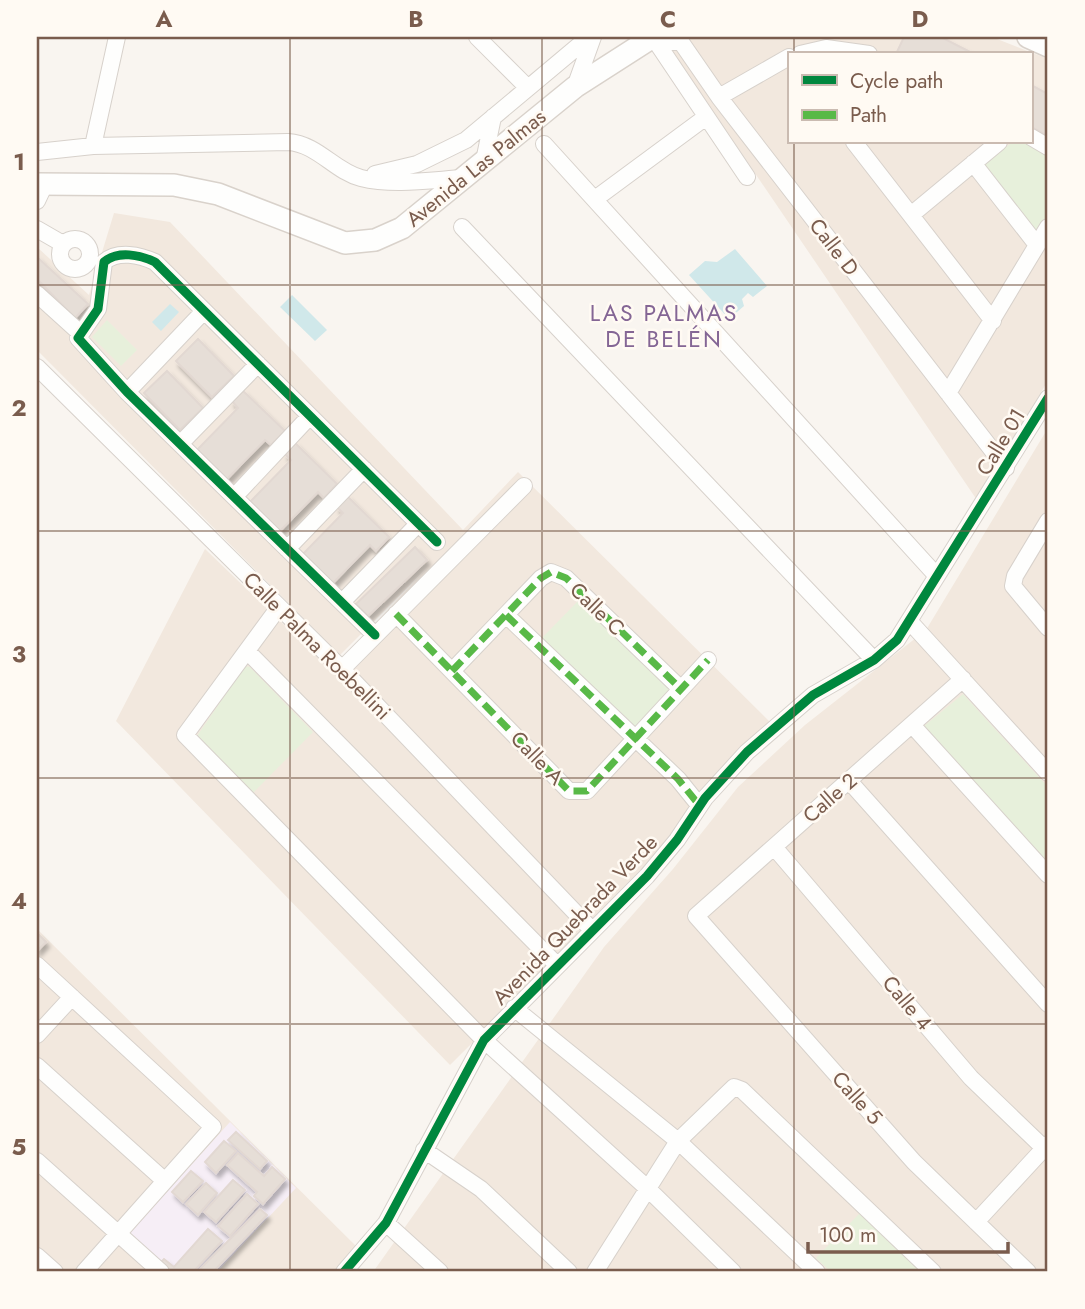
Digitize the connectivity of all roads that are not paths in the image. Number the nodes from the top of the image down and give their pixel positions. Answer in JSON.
{"nodes":[{"id":1,"x":117,"y":37,"type":"edge"},
{"id":2,"x":477,"y":37,"type":"edge"},
{"id":3,"x":591,"y":37,"type":"edge"},
{"id":4,"x":1028,"y":37,"type":"edge"},
{"id":5,"x":654,"y":39,"type":"edge"},
{"id":6,"x":1048,"y":46,"type":"edge"},
{"id":7,"x":810,"y":52,"type":"edge"},
{"id":8,"x":855,"y":52,"type":"edge"},
{"id":9,"x":788,"y":59,"type":"edge"},
{"id":10,"x":527,"y":87,"type":"junction"},
{"id":11,"x":575,"y":87,"type":"junction"},
{"id":12,"x":719,"y":97,"type":"junction"},
{"id":13,"x":494,"y":115,"type":"junction"},
{"id":14,"x":706,"y":117,"type":"junction"},
{"id":15,"x":1032,"y":138,"type":"edge"},
{"id":16,"x":544,"y":144,"type":"dead end"},
{"id":17,"x":861,"y":144,"type":"edge"},
{"id":18,"x":997,"y":144,"type":"edge"},
{"id":19,"x":93,"y":146,"type":"junction"},
{"id":20,"x":1048,"y":147,"type":"edge"},
{"id":21,"x":37,"y":152,"type":"edge"},
{"id":22,"x":484,"y":161,"type":"junction"},
{"id":23,"x":973,"y":163,"type":"junction"},
{"id":24,"x":747,"y":177,"type":"dead end"},
{"id":25,"x":359,"y":178,"type":"junction"},
{"id":26,"x":464,"y":178,"type":"junction"},
{"id":27,"x":40,"y":190,"type":"edge"},
{"id":28,"x":595,"y":199,"type":"junction"},
{"id":29,"x":911,"y":215,"type":"junction"},
{"id":30,"x":462,"y":227,"type":"dead end"},
{"id":31,"x":1048,"y":227,"type":"edge"},
{"id":32,"x":37,"y":229,"type":"edge"},
{"id":33,"x":64,"y":244,"type":"junction"},
{"id":34,"x":1037,"y":245,"type":"junction"},
{"id":35,"x":96,"y":263,"type":"junction"},
{"id":36,"x":37,"y":294,"type":"edge"},
{"id":37,"x":204,"y":311,"type":"junction"},
{"id":38,"x":993,"y":321,"type":"junction"},
{"id":39,"x":79,"y":332,"type":"junction"},
{"id":40,"x":258,"y":363,"type":"junction"},
{"id":41,"x":37,"y":367,"type":"edge"},
{"id":42,"x":127,"y":392,"type":"junction"},
{"id":43,"x":948,"y":393,"type":"junction"},
{"id":44,"x":1048,"y":398,"type":"edge"},
{"id":45,"x":310,"y":416,"type":"junction"},
{"id":46,"x":180,"y":444,"type":"junction"},
{"id":47,"x":1006,"y":468,"type":"junction"},
{"id":48,"x":364,"y":470,"type":"junction"},
{"id":49,"x":524,"y":486,"type":"dead end"},
{"id":50,"x":234,"y":497,"type":"junction"},
{"id":51,"x":984,"y":505,"type":"joint"},
{"id":52,"x":1048,"y":521,"type":"edge"},
{"id":53,"x":418,"y":524,"type":"junction"},
{"id":54,"x":437,"y":542,"type":"dead end"},
{"id":55,"x":287,"y":549,"type":"junction"},
{"id":56,"x":936,"y":575,"type":"junction"},
{"id":57,"x":342,"y":602,"type":"junction"},
{"id":58,"x":279,"y":607,"type":"junction"},
{"id":59,"x":396,"y":614,"type":"junction"},
{"id":60,"x":506,"y":615,"type":"junction"},
{"id":61,"x":911,"y":623,"type":"junction"},
{"id":62,"x":1048,"y":628,"type":"edge"},
{"id":63,"x":375,"y":635,"type":"junction"},
{"id":64,"x":247,"y":651,"type":"junction"},
{"id":65,"x":708,"y":660,"type":"dead end"},
{"id":66,"x":874,"y":660,"type":"junction"},
{"id":67,"x":342,"y":669,"type":"junction"},
{"id":68,"x":452,"y":671,"type":"junction"},
{"id":69,"x":963,"y":679,"type":"junction"},
{"id":70,"x":681,"y":690,"type":"junction"},
{"id":71,"x":912,"y":726,"type":"junction"},
{"id":72,"x":636,"y":738,"type":"junction"},
{"id":73,"x":1048,"y":773,"type":"edge"},
{"id":74,"x":850,"y":782,"type":"junction"},
{"id":75,"x":702,"y":802,"type":"junction"},
{"id":76,"x":774,"y":847,"type":"junction"},
{"id":77,"x":1048,"y":875,"type":"edge"},
{"id":78,"x":696,"y":916,"type":"joint"},
{"id":79,"x":592,"y":930,"type":"junction"},
{"id":80,"x":37,"y":965,"type":"edge"},
{"id":81,"x":557,"y":965,"type":"junction"},
{"id":82,"x":72,"y":997,"type":"junction"},
{"id":83,"x":1048,"y":1004,"type":"edge"},
{"id":84,"x":514,"y":1008,"type":"junction"},
{"id":85,"x":37,"y":1035,"type":"edge"},
{"id":86,"x":484,"y":1040,"type":"junction"},
{"id":87,"x":37,"y":1066,"type":"edge"},
{"id":88,"x":678,"y":1141,"type":"junction"},
{"id":89,"x":1047,"y":1148,"type":"edge"},
{"id":90,"x":424,"y":1150,"type":"junction"},
{"id":91,"x":37,"y":1161,"type":"edge"},
{"id":92,"x":165,"y":1181,"type":"junction"},
{"id":93,"x":646,"y":1187,"type":"junction"},
{"id":94,"x":975,"y":1222,"type":"junction"},
{"id":95,"x":386,"y":1223,"type":"junction"},
{"id":96,"x":118,"y":1234,"type":"junction"},
{"id":97,"x":37,"y":1256,"type":"edge"},
{"id":98,"x":55,"y":1272,"type":"edge"},
{"id":99,"x":85,"y":1272,"type":"edge"},
{"id":100,"x":161,"y":1272,"type":"edge"},
{"id":101,"x":344,"y":1272,"type":"edge"},
{"id":102,"x":440,"y":1272,"type":"edge"},
{"id":103,"x":569,"y":1272,"type":"edge"},
{"id":104,"x":595,"y":1272,"type":"edge"},
{"id":105,"x":733,"y":1272,"type":"edge"},
{"id":106,"x":817,"y":1272,"type":"edge"},
{"id":107,"x":933,"y":1272,"type":"edge"},
{"id":108,"x":1027,"y":1272,"type":"edge"}],
"edges":[{"from":1,"to":19,"type":"street"},
{"from":2,"to":10,"type":"street"},
{"from":3,"to":10,"type":"street"},
{"from":3,"to":11,"type":"street"},
{"from":4,"to":6,"type":"main road"},
{"from":5,"to":11,"type":"main road","name":"Avenida Las Palmas"},
{"from":5,"to":12,"type":"street","name":"Calle D"},
{"from":5,"to":14,"type":"street"},
{"from":7,"to":8,"type":"street"},
{"from":9,"to":12,"type":"street"},
{"from":10,"to":13,"type":"street"},
{"from":11,"to":22,"type":"main road","name":"Avenida Las Palmas"},
{"from":12,"to":43,"type":"street","name":"Calle D"},
{"from":13,"to":22,"type":"street"},
{"from":13,"to":25,"type":"street"},
{"from":14,"to":24,"type":"street"},
{"from":14,"to":28,"type":"street"},
{"from":15,"to":20,"type":"street"},
{"from":16,"to":28,"type":"street"},
{"from":17,"to":29,"type":"street"},
{"from":18,"to":23,"type":"street"},
{"from":19,"to":21,"type":"street"},
{"from":19,"to":25,"type":"street"},
{"from":22,"to":26,"type":"main road","name":"Avenida Las Palmas"},
{"from":23,"to":29,"type":"street"},
{"from":23,"to":34,"type":"street"},
{"from":25,"to":26,"type":"street"},
{"from":26,"to":27,"type":"main road","name":"Avenida Las Palmas"},
{"from":28,"to":56,"type":"street"},
{"from":29,"to":38,"type":"street"},
{"from":30,"to":66,"type":"street"},
{"from":31,"to":34,"type":"street"},
{"from":32,"to":33,"type":"street"},
{"from":33,"to":35,"type":"street"},
{"from":33,"to":35,"type":"street"},
{"from":34,"to":38,"type":"street"},
{"from":35,"to":37,"type":"street"},
{"from":35,"to":39,"type":"street"},
{"from":36,"to":39,"type":"street"},
{"from":37,"to":40,"type":"street"},
{"from":37,"to":42,"type":"street"},
{"from":38,"to":43,"type":"street"},
{"from":39,"to":42,"type":"street"},
{"from":40,"to":45,"type":"street"},
{"from":40,"to":46,"type":"street"},
{"from":41,"to":58,"type":"street","name":"Calle Palma Roebellini"},
{"from":42,"to":46,"type":"street"},
{"from":43,"to":47,"type":"street","name":"Calle D"},
{"from":44,"to":47,"type":"street","name":"Calle 01"},
{"from":45,"to":48,"type":"street"},
{"from":45,"to":50,"type":"street"},
{"from":46,"to":50,"type":"street"},
{"from":47,"to":51,"type":"street","name":"Calle 01"},
{"from":48,"to":53,"type":"street"},
{"from":48,"to":55,"type":"street"},
{"from":49,"to":59,"type":"street"},
{"from":50,"to":55,"type":"street"},
{"from":51,"to":56,"type":"street","name":"Avenida Quebrada Verde"},
{"from":52,"to":62,"type":"street"},
{"from":53,"to":54,"type":"street"},
{"from":53,"to":57,"type":"street"},
{"from":55,"to":57,"type":"street"},
{"from":56,"to":61,"type":"street","name":"Avenida Quebrada Verde"},
{"from":57,"to":63,"type":"street"},
{"from":58,"to":64,"type":"street"},
{"from":58,"to":67,"type":"street","name":"Calle Palma Roebellini"},
{"from":59,"to":63,"type":"street"},
{"from":59,"to":68,"type":"street","name":"Calle A"},
{"from":60,"to":68,"type":"street","name":"Calle C"},
{"from":60,"to":70,"type":"street","name":"Calle C"},
{"from":60,"to":72,"type":"street"},
{"from":61,"to":66,"type":"street","name":"Avenida Quebrada Verde"},
{"from":61,"to":69,"type":"street"},
{"from":63,"to":67,"type":"street"},
{"from":64,"to":81,"type":"street"},
{"from":64,"to":86,"type":"street"},
{"from":65,"to":70,"type":"street","name":"Calle A"},
{"from":66,"to":75,"type":"street","name":"Avenida Quebrada Verde"},
{"from":67,"to":79,"type":"street","name":"Calle Palma Roebellini"},
{"from":68,"to":72,"type":"street","name":"Calle A"},
{"from":69,"to":71,"type":"street","name":"Calle 2"},
{"from":69,"to":73,"type":"street"},
{"from":70,"to":72,"type":"street","name":"Calle A"},
{"from":71,"to":74,"type":"street","name":"Calle 2"},
{"from":71,"to":77,"type":"street"},
{"from":72,"to":75,"type":"street"},
{"from":74,"to":76,"type":"street","name":"Calle 2"},
{"from":74,"to":83,"type":"street"},
{"from":75,"to":79,"type":"street","name":"Avenida Quebrada Verde"},
{"from":76,"to":78,"type":"street","name":"Calle 2"},
{"from":76,"to":89,"type":"street","name":"Calle 4"},
{"from":78,"to":94,"type":"street","name":"Calle 5"},
{"from":79,"to":81,"type":"street","name":"Avenida Quebrada Verde"},
{"from":80,"to":82,"type":"street"},
{"from":81,"to":84,"type":"street","name":"Avenida Quebrada Verde"},
{"from":82,"to":85,"type":"street"},
{"from":82,"to":92,"type":"street"},
{"from":84,"to":86,"type":"street","name":"Avenida Quebrada Verde"},
{"from":84,"to":88,"type":"street"},
{"from":86,"to":90,"type":"street","name":"Avenida Quebrada Verde"},
{"from":86,"to":93,"type":"street"},
{"from":87,"to":92,"type":"street"},
{"from":88,"to":93,"type":"street"},
{"from":88,"to":106,"type":"street"},
{"from":88,"to":107,"type":"street"},
{"from":89,"to":94,"type":"street"},
{"from":90,"to":95,"type":"street","name":"Avenida Quebrada Verde"},
{"from":90,"to":103,"type":"street"},
{"from":91,"to":96,"type":"street"},
{"from":92,"to":96,"type":"street"},
{"from":93,"to":104,"type":"street"},
{"from":93,"to":105,"type":"street"},
{"from":94,"to":108,"type":"street","name":"Calle 5"},
{"from":95,"to":101,"type":"street","name":"Avenida Quebrada Verde"},
{"from":95,"to":102,"type":"street"},
{"from":96,"to":99,"type":"street"},
{"from":96,"to":100,"type":"street"},
{"from":97,"to":98,"type":"street"}]}
